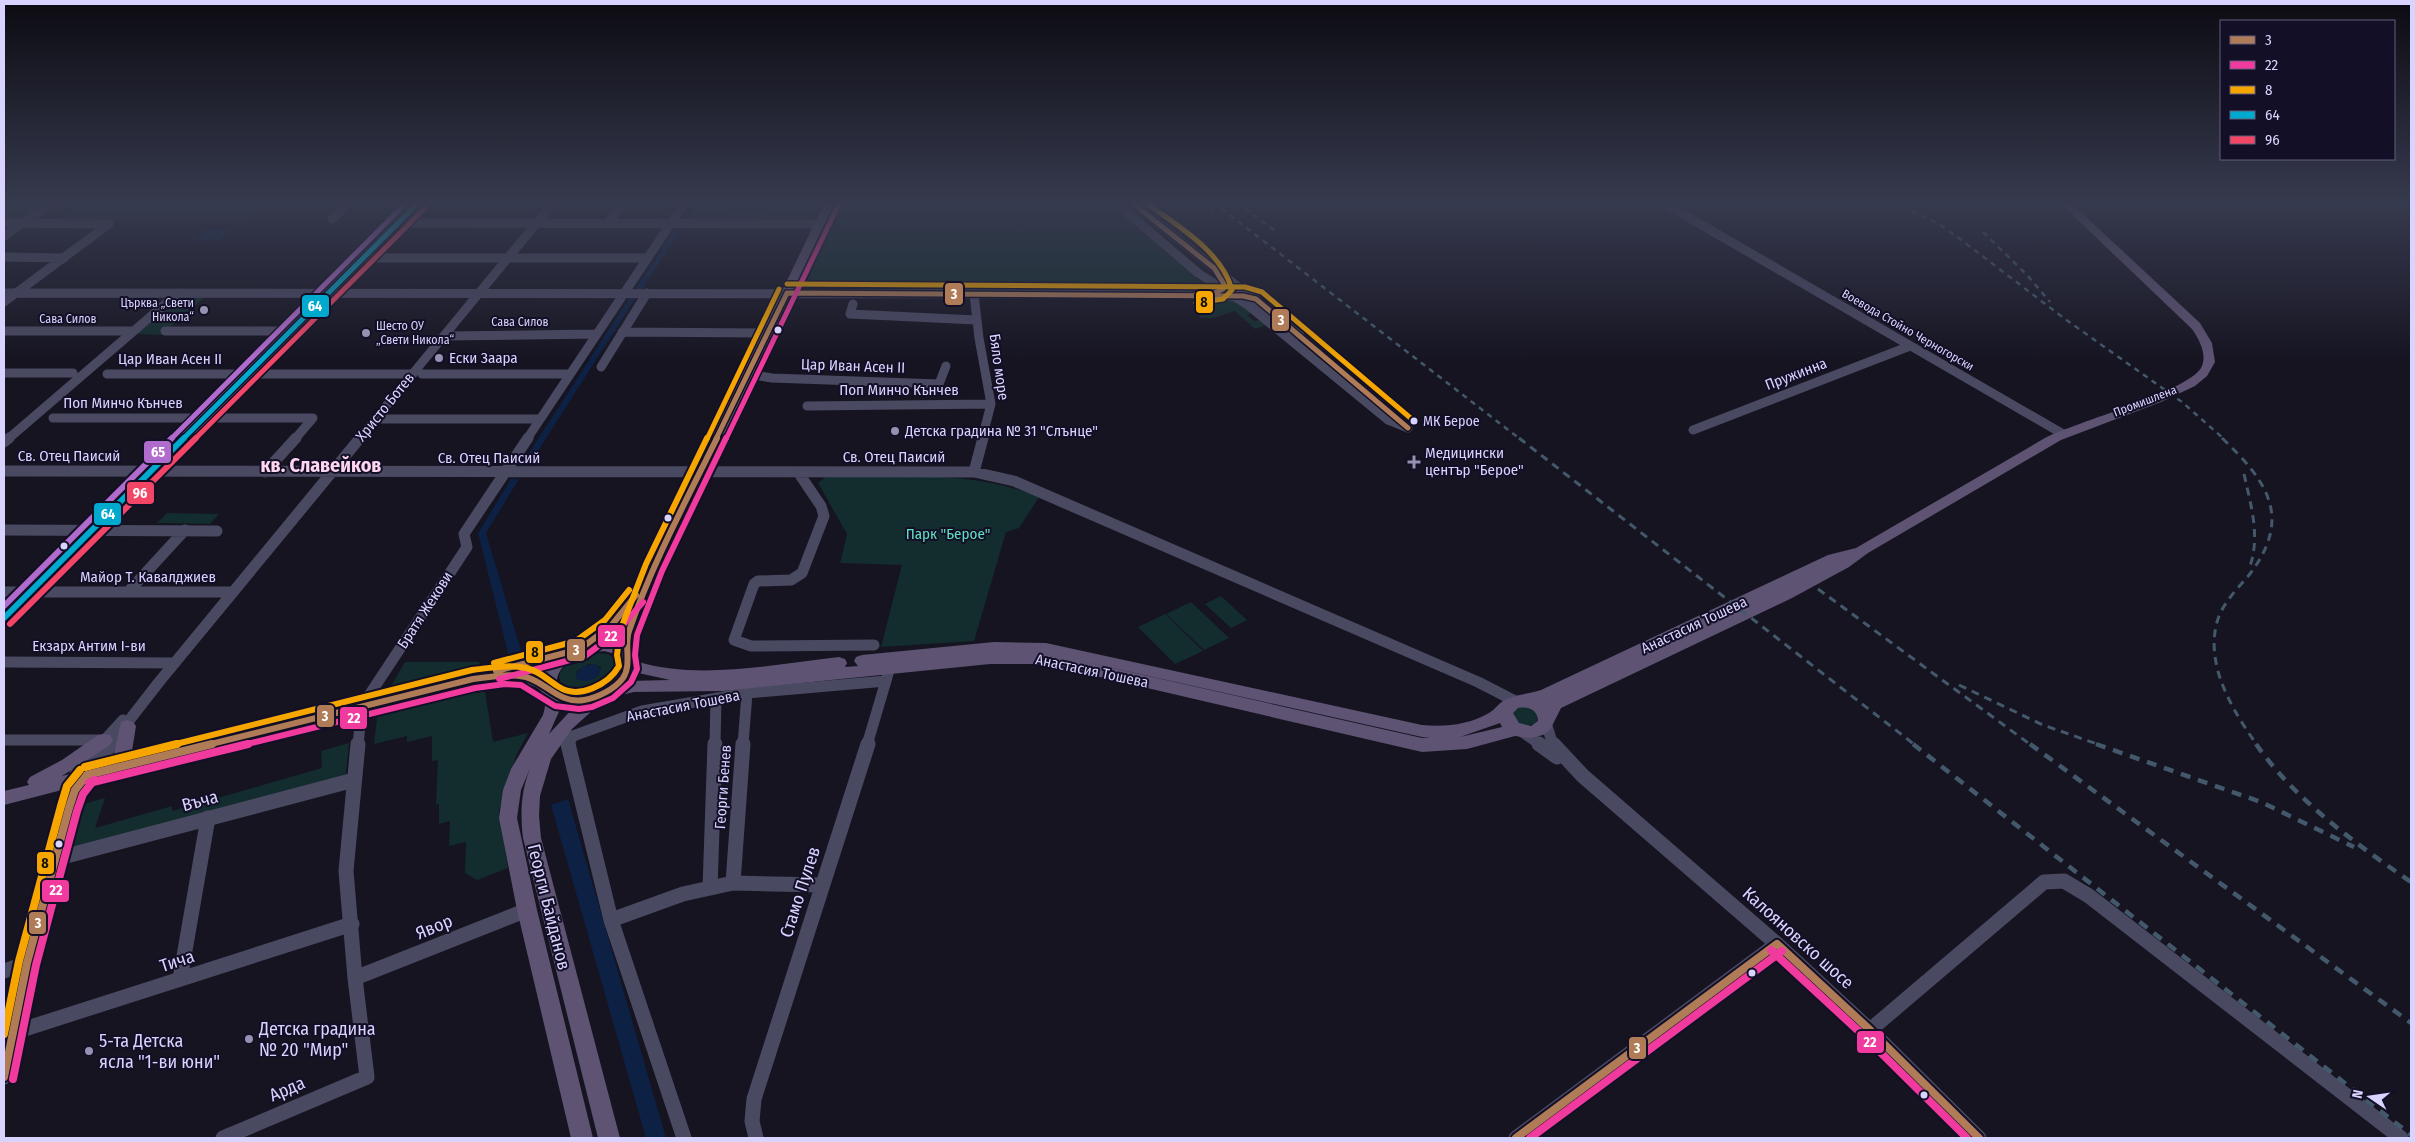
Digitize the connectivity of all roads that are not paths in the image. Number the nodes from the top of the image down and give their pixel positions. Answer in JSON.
{"nodes":[{"id":1,"x":68,"y":255,"type":"edge"},
{"id":2,"x":366,"y":255,"type":"edge"},
{"id":3,"x":510,"y":255,"type":"edge"},
{"id":4,"x":650,"y":255,"type":"edge"},
{"id":5,"x":805,"y":255,"type":"edge"},
{"id":6,"x":1177,"y":255,"type":"edge"},
{"id":7,"x":1198,"y":255,"type":"edge"},
{"id":8,"x":1754,"y":255,"type":"edge"},
{"id":9,"x":2121,"y":255,"type":"edge"},
{"id":10,"x":4,"y":257,"type":"edge"},
{"id":11,"x":64,"y":258,"type":"junction"},
{"id":12,"x":363,"y":258,"type":"junction"},
{"id":13,"x":508,"y":258,"type":"junction"},
{"id":14,"x":648,"y":258,"type":"junction"},
{"id":15,"x":1214,"y":268,"type":"junction"},
{"id":16,"x":1198,"y":273,"type":"junction"},
{"id":17,"x":1227,"y":292,"type":"junction"},
{"id":18,"x":4,"y":293,"type":"edge"},
{"id":19,"x":16,"y":293,"type":"junction"},
{"id":20,"x":173,"y":293,"type":"junction"},
{"id":21,"x":328,"y":293,"type":"junction"},
{"id":22,"x":479,"y":293,"type":"junction"},
{"id":23,"x":624,"y":293,"type":"junction"},
{"id":24,"x":647,"y":293,"type":"junction"},
{"id":25,"x":787,"y":293,"type":"junction"},
{"id":26,"x":974,"y":294,"type":"junction"},
{"id":27,"x":995,"y":294,"type":"junction"},
{"id":28,"x":1182,"y":294,"type":"junction"},
{"id":29,"x":1256,"y":299,"type":"junction"},
{"id":30,"x":4,"y":302,"type":"edge"},
{"id":31,"x":853,"y":304,"type":"dead end"},
{"id":32,"x":975,"y":305,"type":"junction"},
{"id":33,"x":977,"y":320,"type":"junction"},
{"id":34,"x":4,"y":331,"type":"edge"},
{"id":35,"x":128,"y":331,"type":"junction"},
{"id":36,"x":165,"y":331,"type":"dead end"},
{"id":37,"x":290,"y":331,"type":"junction"},
{"id":38,"x":622,"y":332,"type":"junction"},
{"id":39,"x":768,"y":333,"type":"junction"},
{"id":40,"x":1290,"y":333,"type":"junction"},
{"id":41,"x":597,"y":334,"type":"junction"},
{"id":42,"x":444,"y":336,"type":"junction"},
{"id":43,"x":1910,"y":346,"type":"junction"},
{"id":44,"x":946,"y":366,"type":"dead end"},
{"id":45,"x":601,"y":368,"type":"dead end"},
{"id":46,"x":4,"y":373,"type":"edge"},
{"id":47,"x":74,"y":373,"type":"junction"},
{"id":48,"x":107,"y":374,"type":"dead end"},
{"id":49,"x":247,"y":374,"type":"junction"},
{"id":50,"x":417,"y":374,"type":"junction"},
{"id":51,"x":570,"y":374,"type":"junction"},
{"id":52,"x":747,"y":374,"type":"junction"},
{"id":53,"x":991,"y":404,"type":"junction"},
{"id":54,"x":807,"y":406,"type":"dead end"},
{"id":55,"x":53,"y":418,"type":"dead end"},
{"id":56,"x":203,"y":418,"type":"junction"},
{"id":57,"x":375,"y":419,"type":"junction"},
{"id":58,"x":540,"y":419,"type":"junction"},
{"id":59,"x":1693,"y":430,"type":"dead end"},
{"id":60,"x":4,"y":432,"type":"edge"},
{"id":61,"x":2063,"y":434,"type":"junction"},
{"id":62,"x":4,"y":442,"type":"edge"},
{"id":63,"x":4,"y":471,"type":"edge"},
{"id":64,"x":149,"y":472,"type":"junction"},
{"id":65,"x":265,"y":472,"type":"junction"},
{"id":66,"x":798,"y":472,"type":"junction"},
{"id":67,"x":974,"y":472,"type":"junction"},
{"id":68,"x":331,"y":473,"type":"junction"},
{"id":69,"x":504,"y":473,"type":"junction"},
{"id":70,"x":700,"y":473,"type":"junction"},
{"id":71,"x":4,"y":530,"type":"edge"},
{"id":72,"x":92,"y":530,"type":"junction"},
{"id":73,"x":185,"y":530,"type":"junction"},
{"id":74,"x":217,"y":531,"type":"dead end"},
{"id":75,"x":1863,"y":550,"type":"junction"},
{"id":76,"x":654,"y":567,"type":"junction"},
{"id":77,"x":4,"y":592,"type":"edge"},
{"id":78,"x":30,"y":592,"type":"junction"},
{"id":79,"x":128,"y":592,"type":"junction"},
{"id":80,"x":233,"y":592,"type":"junction"},
{"id":81,"x":4,"y":618,"type":"edge"},
{"id":82,"x":874,"y":645,"type":"dead end"},
{"id":83,"x":578,"y":650,"type":"junction"},
{"id":84,"x":627,"y":660,"type":"junction"},
{"id":85,"x":4,"y":662,"type":"edge"},
{"id":86,"x":175,"y":663,"type":"junction"},
{"id":87,"x":889,"y":669,"type":"junction"},
{"id":88,"x":473,"y":679,"type":"junction"},
{"id":89,"x":159,"y":682,"type":"junction"},
{"id":90,"x":551,"y":692,"type":"junction"},
{"id":91,"x":747,"y":693,"type":"junction"},
{"id":92,"x":600,"y":695,"type":"junction"},
{"id":93,"x":716,"y":698,"type":"junction"},
{"id":94,"x":1514,"y":705,"type":"junction"},
{"id":95,"x":362,"y":706,"type":"junction"},
{"id":96,"x":1546,"y":721,"type":"junction"},
{"id":97,"x":127,"y":726,"type":"junction"},
{"id":98,"x":1519,"y":730,"type":"junction"},
{"id":99,"x":4,"y":740,"type":"edge"},
{"id":100,"x":104,"y":740,"type":"junction"},
{"id":101,"x":149,"y":760,"type":"junction"},
{"id":102,"x":1583,"y":776,"type":"junction"},
{"id":103,"x":354,"y":780,"type":"junction"},
{"id":104,"x":78,"y":781,"type":"junction"},
{"id":105,"x":4,"y":798,"type":"edge"},
{"id":106,"x":208,"y":818,"type":"junction"},
{"id":107,"x":55,"y":859,"type":"junction"},
{"id":108,"x":733,"y":883,"type":"junction"},
{"id":109,"x":821,"y":885,"type":"junction"},
{"id":110,"x":710,"y":888,"type":"junction"},
{"id":111,"x":527,"y":910,"type":"junction"},
{"id":112,"x":611,"y":920,"type":"junction"},
{"id":113,"x":352,"y":924,"type":"junction"},
{"id":114,"x":1776,"y":944,"type":"junction"},
{"id":115,"x":27,"y":963,"type":"junction"},
{"id":116,"x":4,"y":971,"type":"edge"},
{"id":117,"x":355,"y":978,"type":"junction"},
{"id":118,"x":180,"y":979,"type":"junction"},
{"id":119,"x":1870,"y":1030,"type":"junction"},
{"id":120,"x":12,"y":1033,"type":"junction"},
{"id":121,"x":4,"y":1077,"type":"edge"},
{"id":122,"x":367,"y":1077,"type":"joint"},
{"id":123,"x":223,"y":1138,"type":"edge"},
{"id":124,"x":582,"y":1138,"type":"edge"},
{"id":125,"x":609,"y":1138,"type":"edge"},
{"id":126,"x":684,"y":1138,"type":"edge"},
{"id":127,"x":756,"y":1138,"type":"edge"},
{"id":128,"x":1516,"y":1138,"type":"edge"},
{"id":129,"x":1979,"y":1138,"type":"edge"},
{"id":130,"x":2401,"y":1138,"type":"edge"}],
"edges":[{"from":1,"to":11,"type":"street"},
{"from":2,"to":12,"type":"main road"},
{"from":3,"to":13,"type":"street","name":"Христо Ботев"},
{"from":4,"to":14,"type":"street","name":"Братя Жекови"},
{"from":5,"to":25,"type":"main road"},
{"from":6,"to":16,"type":"street"},
{"from":7,"to":15,"type":"street"},
{"from":8,"to":43,"type":"street","name":"Воевода Стойно Черногорски"},
{"from":9,"to":61,"type":"main road","name":"Промишлена"},
{"from":10,"to":11,"type":"street"},
{"from":11,"to":19,"type":"street"},
{"from":12,"to":13,"type":"street"},
{"from":12,"to":21,"type":"main road"},
{"from":13,"to":14,"type":"street"},
{"from":13,"to":22,"type":"street","name":"Христо Ботев"},
{"from":14,"to":23,"type":"street","name":"Братя Жекови"},
{"from":15,"to":17,"type":"street"},
{"from":15,"to":29,"type":"street"},
{"from":16,"to":17,"type":"street"},
{"from":16,"to":28,"type":"street"},
{"from":17,"to":28,"type":"street"},
{"from":17,"to":29,"type":"street"},
{"from":17,"to":40,"type":"street"},
{"from":18,"to":19,"type":"street"},
{"from":19,"to":20,"type":"street"},
{"from":19,"to":30,"type":"street"},
{"from":20,"to":21,"type":"street"},
{"from":20,"to":35,"type":"street"},
{"from":21,"to":22,"type":"street"},
{"from":21,"to":37,"type":"main road"},
{"from":22,"to":23,"type":"street"},
{"from":22,"to":42,"type":"street","name":"Христо Ботев"},
{"from":23,"to":24,"type":"street"},
{"from":23,"to":41,"type":"street","name":"Братя Жекови"},
{"from":24,"to":25,"type":"street"},
{"from":24,"to":38,"type":"street"},
{"from":25,"to":26,"type":"street"},
{"from":25,"to":39,"type":"main road"},
{"from":26,"to":27,"type":"street"},
{"from":26,"to":32,"type":"street","name":"Бяло море"},
{"from":27,"to":28,"type":"street"},
{"from":27,"to":32,"type":"street"},
{"from":29,"to":40,"type":"street"},
{"from":31,"to":33,"type":"street"},
{"from":32,"to":33,"type":"street","name":"Бяло море"},
{"from":33,"to":53,"type":"street","name":"Бяло море"},
{"from":34,"to":35,"type":"street","name":"Сава Силов"},
{"from":35,"to":47,"type":"street"},
{"from":35,"to":62,"type":"street"},
{"from":36,"to":37,"type":"street"},
{"from":37,"to":49,"type":"main road"},
{"from":38,"to":39,"type":"street"},
{"from":38,"to":45,"type":"street"},
{"from":39,"to":52,"type":"main road"},
{"from":40,"to":40,"type":"street"},
{"from":41,"to":42,"type":"street","name":"Сава Силов"},
{"from":41,"to":51,"type":"street","name":"Братя Жекови"},
{"from":42,"to":50,"type":"street","name":"Христо Ботев"},
{"from":43,"to":59,"type":"street","name":"Пружинна"},
{"from":43,"to":61,"type":"street","name":"Воевода Стойно Черногорски"},
{"from":44,"to":52,"type":"street","name":"Цар Иван Асен II"},
{"from":46,"to":47,"type":"street"},
{"from":47,"to":60,"type":"street"},
{"from":48,"to":49,"type":"street","name":"Цар Иван Асен II"},
{"from":49,"to":50,"type":"street","name":"Цар Иван Асен II"},
{"from":49,"to":56,"type":"main road"},
{"from":50,"to":51,"type":"street","name":"Цар Иван Асен II"},
{"from":50,"to":57,"type":"street","name":"Христо Ботев"},
{"from":51,"to":58,"type":"street","name":"Братя Жекови"},
{"from":52,"to":70,"type":"main road"},
{"from":53,"to":54,"type":"street","name":"Поп Минчо Кънчев"},
{"from":53,"to":67,"type":"street","name":"Бяло море"},
{"from":55,"to":56,"type":"street","name":"Поп Минчо Кънчев"},
{"from":56,"to":64,"type":"main road"},
{"from":56,"to":65,"type":"street","name":"Поп Минчо Кънчев"},
{"from":57,"to":58,"type":"street"},
{"from":57,"to":68,"type":"street","name":"Христо Ботев"},
{"from":58,"to":69,"type":"street","name":"Братя Жекови"},
{"from":61,"to":75,"type":"main road","name":"Анастасия Тошева"},
{"from":63,"to":64,"type":"street","name":"Св. Отец Паисий"},
{"from":64,"to":65,"type":"street","name":"Св. Отец Паисий"},
{"from":64,"to":72,"type":"main road"},
{"from":65,"to":68,"type":"street","name":"Св. Отец Паисий"},
{"from":66,"to":67,"type":"street","name":"Св. Отец Паисий"},
{"from":66,"to":70,"type":"street","name":"Св. Отец Паисий"},
{"from":66,"to":82,"type":"street"},
{"from":67,"to":94,"type":"street","name":"Св. Отец Паисий"},
{"from":68,"to":69,"type":"street","name":"Св. Отец Паисий"},
{"from":68,"to":80,"type":"street","name":"Христо Ботев"},
{"from":69,"to":70,"type":"street","name":"Св. Отец Паисий"},
{"from":69,"to":95,"type":"street","name":"Братя Жекови"},
{"from":70,"to":76,"type":"main road"},
{"from":71,"to":72,"type":"street"},
{"from":72,"to":73,"type":"street"},
{"from":72,"to":78,"type":"main road"},
{"from":73,"to":74,"type":"street"},
{"from":73,"to":79,"type":"street"},
{"from":75,"to":94,"type":"main road","name":"Анастасия Тошева"},
{"from":75,"to":96,"type":"main road","name":"Анастасия Тошева"},
{"from":76,"to":83,"type":"main road"},
{"from":76,"to":84,"type":"main road"},
{"from":77,"to":78,"type":"street","name":"Майор Т. Кавалджиев"},
{"from":78,"to":79,"type":"street","name":"Майор Т. Кавалджиев"},
{"from":78,"to":81,"type":"main road"},
{"from":79,"to":80,"type":"street","name":"Майор Т. Кавалджиев"},
{"from":80,"to":86,"type":"street","name":"Христо Ботев"},
{"from":83,"to":84,"type":"main road"},
{"from":83,"to":88,"type":"main road"},
{"from":83,"to":90,"type":"main road"},
{"from":84,"to":87,"type":"main road","name":"Анастасия Тошева"},
{"from":84,"to":92,"type":"main road"},
{"from":85,"to":86,"type":"street","name":"Екзарх Антим I-ви"},
{"from":86,"to":89,"type":"street","name":"Христо Ботев"},
{"from":87,"to":91,"type":"street","name":"Анастасия Тошева"},
{"from":87,"to":92,"type":"main road","name":"Анастасия Тошева"},
{"from":87,"to":94,"type":"main road","name":"Анастасия Тошева"},
{"from":87,"to":98,"type":"main road","name":"Анастасия Тошева"},
{"from":87,"to":109,"type":"street","name":"Стамо Пулев"},
{"from":88,"to":90,"type":"main road"},
{"from":88,"to":95,"type":"main road"},
{"from":89,"to":97,"type":"street","name":"Христо Ботев"},
{"from":89,"to":100,"type":"street","name":"Христо Ботев"},
{"from":90,"to":92,"type":"main road"},
{"from":90,"to":111,"type":"main road","name":"Георги Байданов"},
{"from":91,"to":93,"type":"street","name":"Анастасия Тошева"},
{"from":91,"to":108,"type":"street","name":"Георги Бенев"},
{"from":92,"to":125,"type":"main road","name":"Георги Байданов"},
{"from":93,"to":110,"type":"street","name":"Георги Бенев"},
{"from":93,"to":112,"type":"street","name":"Анастасия Тошева"},
{"from":94,"to":96,"type":"main road"},
{"from":94,"to":98,"type":"main road"},
{"from":95,"to":101,"type":"main road"},
{"from":95,"to":103,"type":"street","name":"Братя Жекови"},
{"from":96,"to":98,"type":"main road","name":"Анастасия Тошева"},
{"from":96,"to":102,"type":"street","name":"Калояновско шосе"},
{"from":97,"to":101,"type":"main road"},
{"from":97,"to":104,"type":"street","name":"Христо Ботев"},
{"from":98,"to":102,"type":"street","name":"Калояновско шосе"},
{"from":99,"to":100,"type":"street"},
{"from":100,"to":104,"type":"street","name":"Христо Ботев"},
{"from":100,"to":105,"type":"main road"},
{"from":101,"to":104,"type":"main road"},
{"from":102,"to":114,"type":"street","name":"Калояновско шосе"},
{"from":103,"to":106,"type":"street","name":"Въча"},
{"from":103,"to":113,"type":"street","name":"Братя Жекови"},
{"from":104,"to":105,"type":"main road"},
{"from":104,"to":107,"type":"street","name":"Христо Ботев"},
{"from":106,"to":107,"type":"street","name":"Въча"},
{"from":106,"to":118,"type":"street"},
{"from":107,"to":115,"type":"street","name":"Христо Ботев"},
{"from":108,"to":109,"type":"street"},
{"from":108,"to":110,"type":"street"},
{"from":109,"to":127,"type":"street","name":"Стамо Пулев"},
{"from":110,"to":112,"type":"street"},
{"from":111,"to":117,"type":"street","name":"Явор"},
{"from":111,"to":124,"type":"main road","name":"Георги Байданов"},
{"from":112,"to":126,"type":"street"},
{"from":113,"to":117,"type":"street","name":"Братя Жекови"},
{"from":113,"to":118,"type":"street","name":"Тича"},
{"from":114,"to":119,"type":"street","name":"Калояновско шосе"},
{"from":114,"to":128,"type":"street"},
{"from":115,"to":116,"type":"street"},
{"from":115,"to":120,"type":"street","name":"Христо Ботев"},
{"from":117,"to":122,"type":"street","name":"Братя Жекови"},
{"from":118,"to":120,"type":"street","name":"Тича"},
{"from":119,"to":129,"type":"street","name":"Калояновско шосе"},
{"from":119,"to":130,"type":"street"},
{"from":120,"to":121,"type":"street","name":"Христо Ботев"},
{"from":122,"to":123,"type":"street","name":"Арда"}]}
